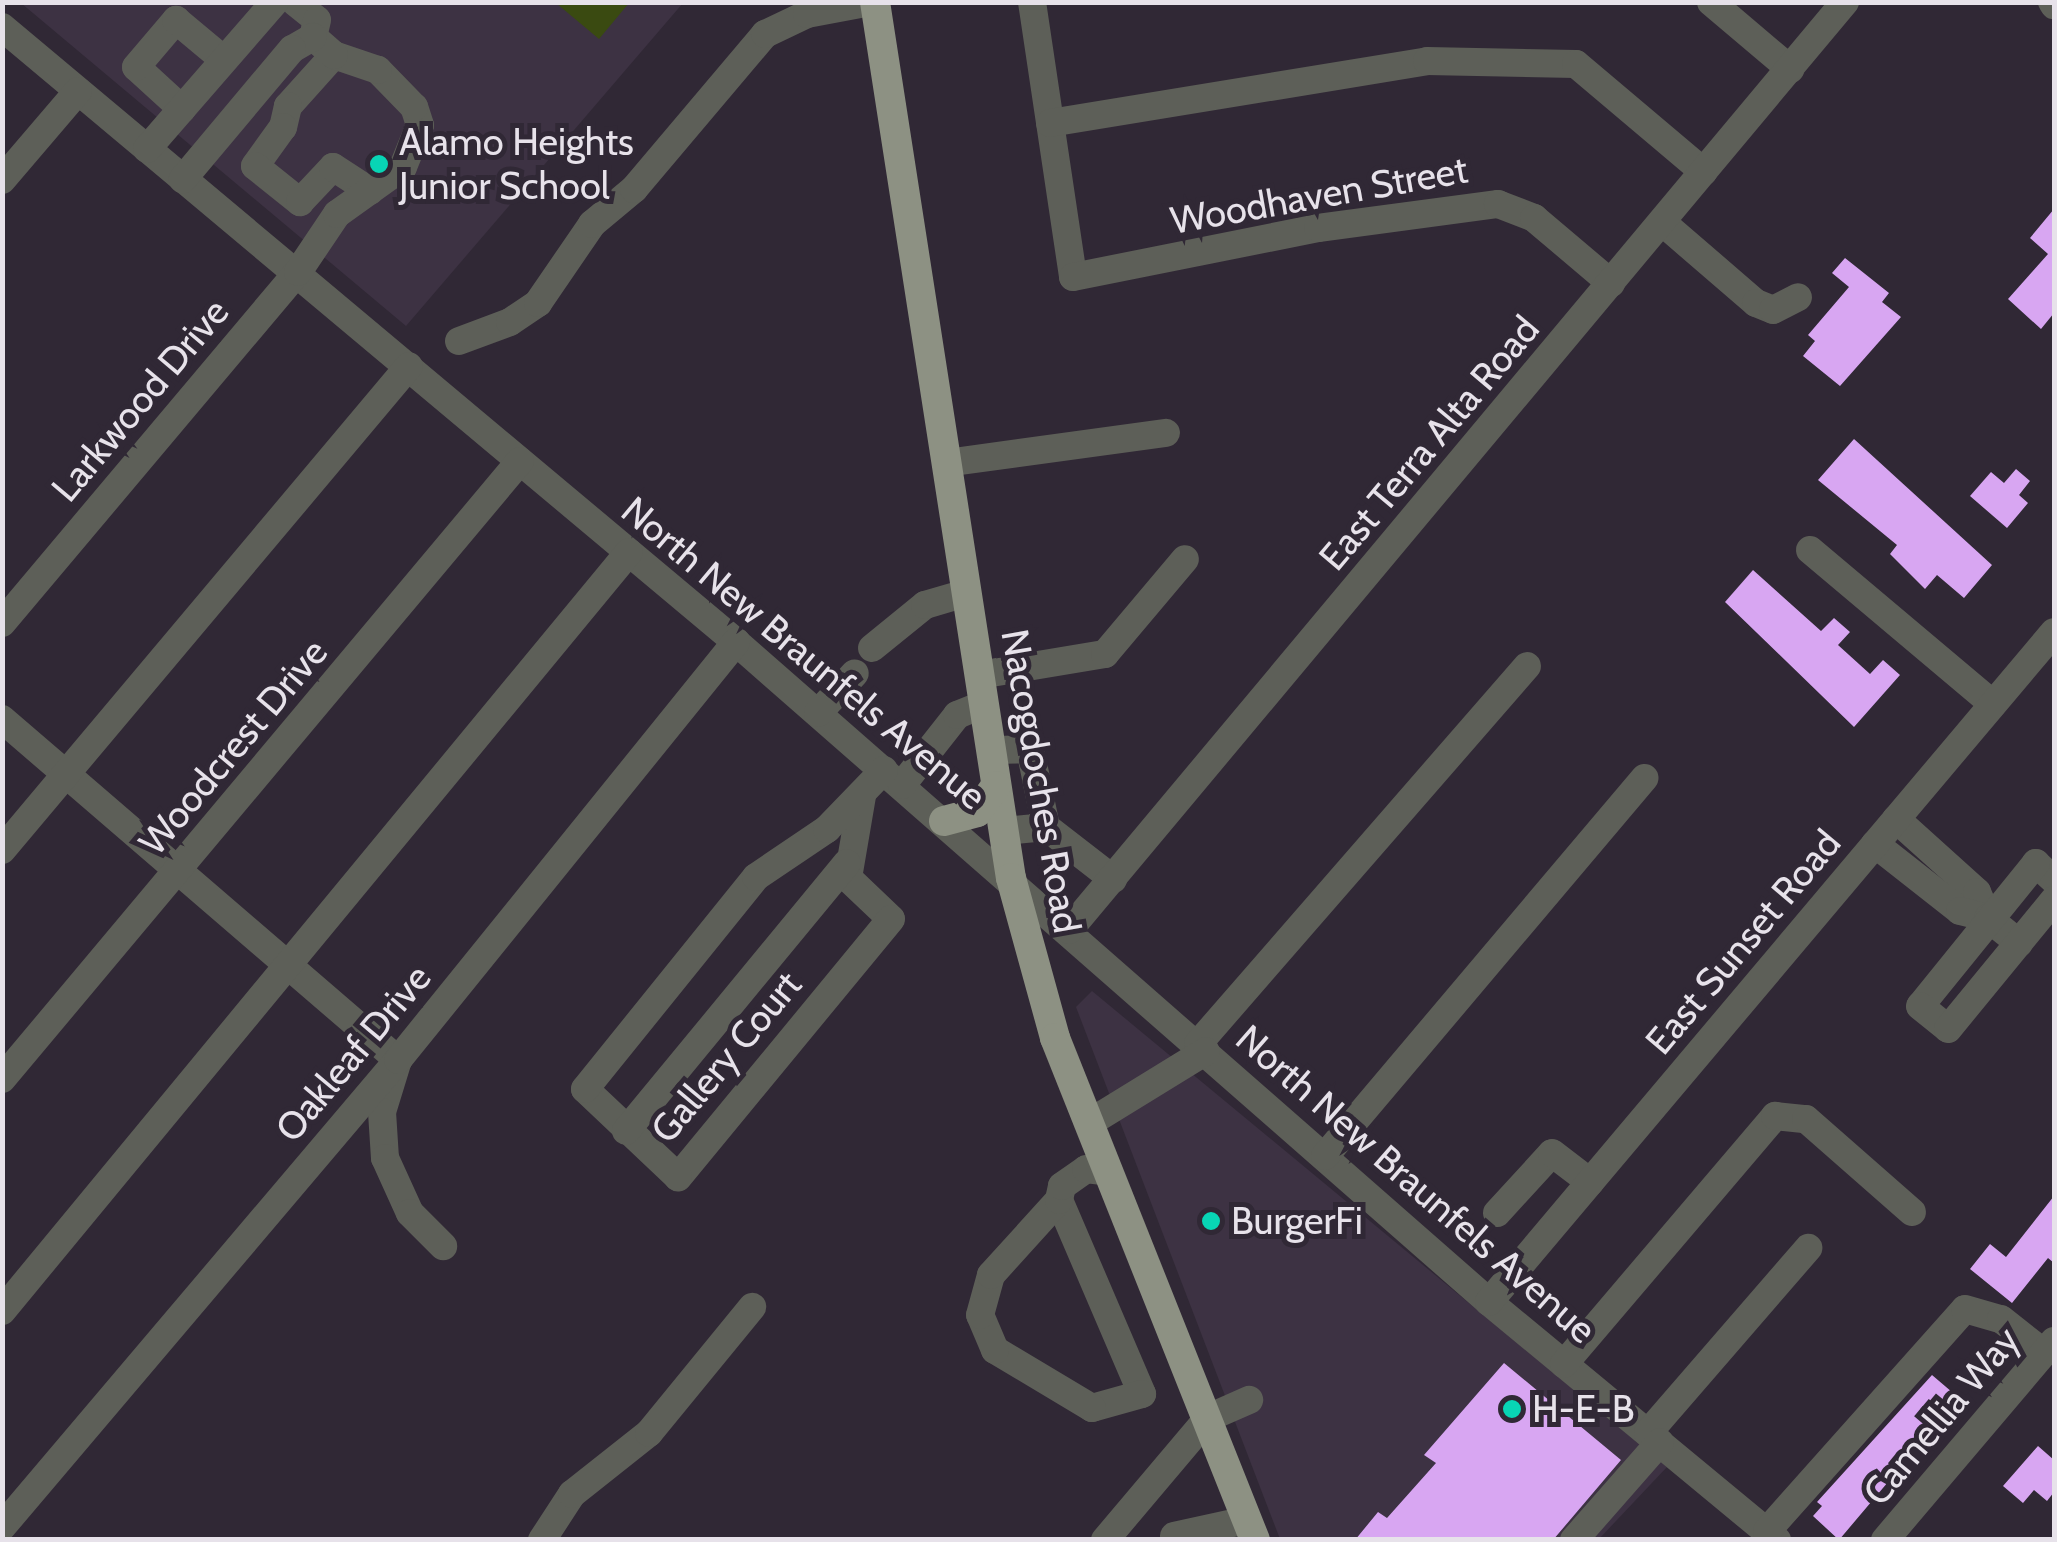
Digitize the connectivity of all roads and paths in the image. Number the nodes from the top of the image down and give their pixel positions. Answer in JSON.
{"nodes":[{"id":1,"x":275,"y":2,"type":"edge"},
{"id":2,"x":295,"y":2,"type":"edge"},
{"id":3,"x":873,"y":2,"type":"edge"},
{"id":4,"x":1032,"y":2,"type":"edge"},
{"id":5,"x":1710,"y":2,"type":"edge"},
{"id":6,"x":1845,"y":2,"type":"edge"},
{"id":7,"x":2,"y":28,"type":"edge"},
{"id":8,"x":323,"y":46,"type":"junction"},
{"id":9,"x":224,"y":60,"type":"junction"},
{"id":10,"x":1790,"y":69,"type":"junction"},
{"id":11,"x":78,"y":91,"type":"junction"},
{"id":12,"x":182,"y":108,"type":"junction"},
{"id":13,"x":1050,"y":123,"type":"junction"},
{"id":14,"x":147,"y":149,"type":"junction"},
{"id":15,"x":1704,"y":172,"type":"junction"},
{"id":16,"x":182,"y":178,"type":"junction"},
{"id":17,"x":2,"y":180,"type":"edge"},
{"id":18,"x":370,"y":191,"type":"junction"},
{"id":19,"x":1662,"y":222,"type":"junction"},
{"id":20,"x":298,"y":272,"type":"junction"},
{"id":21,"x":1612,"y":283,"type":"junction"},
{"id":22,"x":1798,"y":297,"type":"dead end"},
{"id":23,"x":459,"y":341,"type":"dead end"},
{"id":24,"x":409,"y":366,"type":"junction"},
{"id":25,"x":1166,"y":433,"type":"dead end"},
{"id":26,"x":520,"y":461,"type":"junction"},
{"id":27,"x":946,"y":463,"type":"junction"},
{"id":28,"x":1810,"y":550,"type":"dead end"},
{"id":29,"x":629,"y":552,"type":"junction"},
{"id":30,"x":1185,"y":560,"type":"dead end"},
{"id":31,"x":966,"y":593,"type":"junction"},
{"id":32,"x":2,"y":623,"type":"edge"},
{"id":33,"x":2054,"y":632,"type":"edge"},
{"id":34,"x":736,"y":642,"type":"junction"},
{"id":35,"x":872,"y":648,"type":"dead end"},
{"id":36,"x":1527,"y":666,"type":"dead end"},
{"id":37,"x":854,"y":673,"type":"dead end"},
{"id":38,"x":981,"y":689,"type":"junction"},
{"id":39,"x":1993,"y":704,"type":"junction"},
{"id":40,"x":818,"y":713,"type":"junction"},
{"id":41,"x":2,"y":718,"type":"edge"},
{"id":42,"x":991,"y":750,"type":"junction"},
{"id":43,"x":67,"y":773,"type":"junction"},
{"id":44,"x":893,"y":778,"type":"junction"},
{"id":45,"x":1645,"y":778,"type":"dead end"},
{"id":46,"x":996,"y":786,"type":"junction"},
{"id":47,"x":862,"y":796,"type":"junction"},
{"id":48,"x":1896,"y":819,"type":"junction"},
{"id":49,"x":944,"y":821,"type":"junction"},
{"id":50,"x":1046,"y":827,"type":"junction"},
{"id":51,"x":1004,"y":831,"type":"junction"},
{"id":52,"x":1875,"y":844,"type":"junction"},
{"id":53,"x":2,"y":850,"type":"edge"},
{"id":54,"x":848,"y":863,"type":"junction"},
{"id":55,"x":180,"y":869,"type":"junction"},
{"id":56,"x":1010,"y":878,"type":"junction"},
{"id":57,"x":1113,"y":878,"type":"junction"},
{"id":58,"x":2054,"y":880,"type":"edge"},
{"id":59,"x":1946,"y":882,"type":"junction"},
{"id":60,"x":2054,"y":900,"type":"edge"},
{"id":61,"x":1988,"y":918,"type":"junction"},
{"id":62,"x":1069,"y":930,"type":"junction"},
{"id":63,"x":2019,"y":943,"type":"junction"},
{"id":64,"x":289,"y":964,"type":"junction"},
{"id":65,"x":1947,"y":971,"type":"junction"},
{"id":66,"x":1977,"y":994,"type":"junction"},
{"id":67,"x":1202,"y":1048,"type":"junction"},
{"id":68,"x":398,"y":1060,"type":"junction"},
{"id":69,"x":2,"y":1079,"type":"edge"},
{"id":70,"x":1090,"y":1123,"type":"junction"},
{"id":71,"x":626,"y":1131,"type":"junction"},
{"id":72,"x":1325,"y":1156,"type":"junction"},
{"id":73,"x":1102,"y":1172,"type":"junction"},
{"id":74,"x":1590,"y":1182,"type":"junction"},
{"id":75,"x":1060,"y":1200,"type":"junction"},
{"id":76,"x":1497,"y":1212,"type":"dead end"},
{"id":77,"x":1912,"y":1212,"type":"dead end"},
{"id":78,"x":443,"y":1246,"type":"dead end"},
{"id":79,"x":1808,"y":1248,"type":"dead end"},
{"id":80,"x":1489,"y":1302,"type":"junction"},
{"id":81,"x":752,"y":1307,"type":"dead end"},
{"id":82,"x":2,"y":1311,"type":"edge"},
{"id":83,"x":2049,"y":1347,"type":"edge"},
{"id":84,"x":1564,"y":1364,"type":"junction"},
{"id":85,"x":1249,"y":1400,"type":"dead end"},
{"id":86,"x":1208,"y":1418,"type":"junction"},
{"id":87,"x":1654,"y":1438,"type":"junction"},
{"id":88,"x":7,"y":1514,"type":"edge"},
{"id":89,"x":1251,"y":1530,"type":"edge"},
{"id":90,"x":1772,"y":1535,"type":"edge"},
{"id":91,"x":1174,"y":1536,"type":"dead end"},
{"id":92,"x":13,"y":1540,"type":"edge"},
{"id":93,"x":542,"y":1540,"type":"edge"},
{"id":94,"x":1104,"y":1540,"type":"edge"},
{"id":95,"x":1574,"y":1540,"type":"edge"},
{"id":96,"x":1885,"y":1540,"type":"edge"}],
"edges":[{"from":1,"to":9,"type":"street"},
{"from":2,"to":8,"type":"street"},
{"from":3,"to":23,"type":"street"},
{"from":3,"to":27,"type":"main road","name":"Nacogdoches Road"},
{"from":4,"to":13,"type":"street"},
{"from":5,"to":10,"type":"street"},
{"from":6,"to":10,"type":"street","name":"East Terra Alta Road"},
{"from":7,"to":11,"type":"street","name":"North New Braunfels Avenue"},
{"from":8,"to":16,"type":"street"},
{"from":8,"to":18,"type":"street","name":"Larkwood Drive"},
{"from":8,"to":18,"type":"street"},
{"from":9,"to":12,"type":"street"},
{"from":9,"to":12,"type":"street"},
{"from":10,"to":15,"type":"street","name":"East Terra Alta Road"},
{"from":11,"to":14,"type":"street","name":"North New Braunfels Avenue"},
{"from":11,"to":17,"type":"street"},
{"from":12,"to":14,"type":"street"},
{"from":13,"to":15,"type":"street"},
{"from":13,"to":21,"type":"street","name":"Woodhaven Street"},
{"from":14,"to":16,"type":"street","name":"North New Braunfels Avenue"},
{"from":15,"to":19,"type":"street","name":"East Terra Alta Road"},
{"from":16,"to":20,"type":"street","name":"North New Braunfels Avenue"},
{"from":18,"to":20,"type":"street","name":"Larkwood Drive"},
{"from":19,"to":21,"type":"street","name":"East Terra Alta Road"},
{"from":19,"to":22,"type":"street"},
{"from":20,"to":24,"type":"street","name":"North New Braunfels Avenue"},
{"from":20,"to":32,"type":"street","name":"Larkwood Drive"},
{"from":21,"to":57,"type":"street","name":"East Terra Alta Road"},
{"from":24,"to":26,"type":"street","name":"North New Braunfels Avenue"},
{"from":24,"to":43,"type":"street"},
{"from":25,"to":27,"type":"street"},
{"from":26,"to":29,"type":"street","name":"North New Braunfels Avenue"},
{"from":26,"to":55,"type":"street","name":"Woodcrest Drive"},
{"from":27,"to":31,"type":"main road","name":"Nacogdoches Road"},
{"from":28,"to":39,"type":"street"},
{"from":29,"to":34,"type":"street","name":"North New Braunfels Avenue"},
{"from":29,"to":64,"type":"street"},
{"from":30,"to":38,"type":"street"},
{"from":31,"to":35,"type":"street"},
{"from":31,"to":38,"type":"main road","name":"Nacogdoches Road"},
{"from":33,"to":39,"type":"street","name":"East Sunset Road"},
{"from":34,"to":40,"type":"street","name":"North New Braunfels Avenue"},
{"from":34,"to":68,"type":"street","name":"Oakleaf Drive"},
{"from":36,"to":67,"type":"street"},
{"from":37,"to":40,"type":"street"},
{"from":38,"to":42,"type":"main road","name":"Nacogdoches Road"},
{"from":38,"to":44,"type":"street","name":"Gallery Court"},
{"from":39,"to":48,"type":"street","name":"East Sunset Road"},
{"from":40,"to":44,"type":"street","name":"North New Braunfels Avenue"},
{"from":41,"to":43,"type":"street"},
{"from":42,"to":46,"type":"main road","name":"Nacogdoches Road"},
{"from":42,"to":50,"type":"street"},
{"from":43,"to":53,"type":"street"},
{"from":43,"to":55,"type":"street"},
{"from":44,"to":47,"type":"street","name":"Gallery Court"},
{"from":44,"to":49,"type":"street","name":"North New Braunfels Avenue"},
{"from":45,"to":72,"type":"street"},
{"from":46,"to":49,"type":"main road"},
{"from":46,"to":51,"type":"main road","name":"Nacogdoches Road"},
{"from":47,"to":54,"type":"street","name":"Gallery Court"},
{"from":47,"to":71,"type":"street","name":"Gallery Court"},
{"from":48,"to":52,"type":"street","name":"East Sunset Road"},
{"from":48,"to":59,"type":"street"},
{"from":49,"to":56,"type":"street","name":"North New Braunfels Avenue"},
{"from":50,"to":51,"type":"street"},
{"from":50,"to":57,"type":"street"},
{"from":51,"to":56,"type":"main road","name":"Nacogdoches Road"},
{"from":52,"to":59,"type":"street"},
{"from":52,"to":74,"type":"street","name":"East Sunset Road"},
{"from":54,"to":71,"type":"street"},
{"from":54,"to":71,"type":"street","name":"Gallery Court"},
{"from":55,"to":64,"type":"street"},
{"from":55,"to":69,"type":"street","name":"Woodcrest Drive"},
{"from":56,"to":62,"type":"street","name":"North New Braunfels Avenue"},
{"from":56,"to":70,"type":"main road","name":"Nacogdoches Road"},
{"from":57,"to":62,"type":"street","name":"East Terra Alta Road"},
{"from":58,"to":61,"type":"street"},
{"from":59,"to":61,"type":"street"},
{"from":60,"to":63,"type":"street"},
{"from":61,"to":63,"type":"street"},
{"from":61,"to":65,"type":"street"},
{"from":62,"to":67,"type":"street","name":"North New Braunfels Avenue"},
{"from":63,"to":66,"type":"street"},
{"from":64,"to":68,"type":"street"},
{"from":64,"to":82,"type":"street"},
{"from":65,"to":66,"type":"street"},
{"from":65,"to":66,"type":"street"},
{"from":67,"to":70,"type":"street"},
{"from":67,"to":72,"type":"street","name":"North New Braunfels Avenue"},
{"from":68,"to":78,"type":"street"},
{"from":68,"to":88,"type":"street","name":"Oakleaf Drive"},
{"from":70,"to":73,"type":"main road","name":"Nacogdoches Road"},
{"from":72,"to":80,"type":"street","name":"North New Braunfels Avenue"},
{"from":73,"to":75,"type":"street"},
{"from":73,"to":86,"type":"main road","name":"Nacogdoches Road"},
{"from":74,"to":76,"type":"street"},
{"from":74,"to":80,"type":"street","name":"East Sunset Road"},
{"from":75,"to":75,"type":"street"},
{"from":77,"to":84,"type":"street"},
{"from":79,"to":87,"type":"street"},
{"from":80,"to":84,"type":"street","name":"North New Braunfels Avenue"},
{"from":81,"to":93,"type":"street"},
{"from":83,"to":90,"type":"street"},
{"from":83,"to":96,"type":"street","name":"Camellia Way"},
{"from":84,"to":87,"type":"street","name":"North New Braunfels Avenue"},
{"from":85,"to":86,"type":"street"},
{"from":86,"to":89,"type":"main road","name":"Nacogdoches Road"},
{"from":86,"to":94,"type":"street"},
{"from":87,"to":90,"type":"street","name":"North New Braunfels Avenue"},
{"from":87,"to":95,"type":"street"},
{"from":88,"to":92,"type":"street"},
{"from":89,"to":91,"type":"street"}]}
